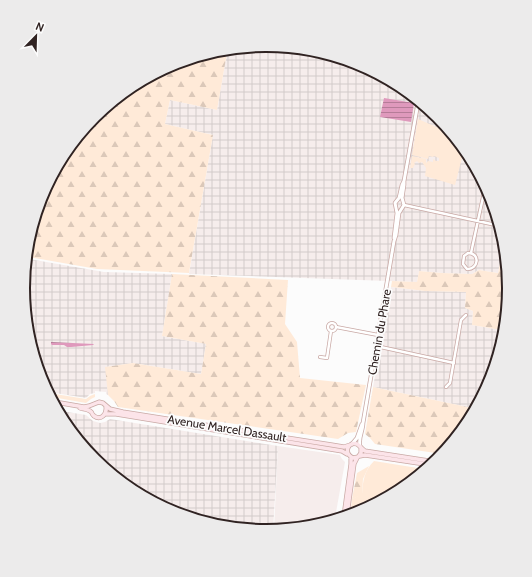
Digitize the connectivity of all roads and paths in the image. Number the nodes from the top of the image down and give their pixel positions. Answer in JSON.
{"nodes":[{"id":1,"x":417,"y":107,"type":"edge"},
{"id":2,"x":404,"y":181,"type":"junction"},
{"id":3,"x":484,"y":197,"type":"edge"},
{"id":4,"x":397,"y":200,"type":"junction"},
{"id":5,"x":402,"y":200,"type":"junction"},
{"id":6,"x":404,"y":205,"type":"junction"},
{"id":7,"x":396,"y":207,"type":"junction"},
{"id":8,"x":401,"y":208,"type":"junction"},
{"id":9,"x":478,"y":221,"type":"junction"},
{"id":10,"x":493,"y":224,"type":"edge"},
{"id":11,"x":394,"y":241,"type":"junction"},
{"id":12,"x":471,"y":253,"type":"junction"},
{"id":13,"x":466,"y":315,"type":"dead end"},
{"id":14,"x":336,"y":327,"type":"junction"},
{"id":15,"x":331,"y":331,"type":"junction"},
{"id":16,"x":378,"y":335,"type":"junction"},
{"id":17,"x":376,"y":346,"type":"junction"},
{"id":18,"x":320,"y":357,"type":"dead end"},
{"id":19,"x":454,"y":363,"type":"junction"},
{"id":20,"x":446,"y":387,"type":"dead end"},
{"id":21,"x":60,"y":403,"type":"edge"},
{"id":22,"x":93,"y":405,"type":"junction"},
{"id":23,"x":62,"y":406,"type":"edge"},
{"id":24,"x":106,"y":407,"type":"junction"},
{"id":25,"x":92,"y":412,"type":"junction"},
{"id":26,"x":106,"y":414,"type":"junction"},
{"id":27,"x":363,"y":422,"type":"junction"},
{"id":28,"x":351,"y":445,"type":"junction"},
{"id":29,"x":361,"y":448,"type":"junction"},
{"id":30,"x":348,"y":454,"type":"junction"},
{"id":31,"x":351,"y":457,"type":"junction"},
{"id":32,"x":358,"y":457,"type":"junction"},
{"id":33,"x":427,"y":461,"type":"edge"},
{"id":34,"x":424,"y":464,"type":"edge"},
{"id":35,"x":348,"y":510,"type":"edge"},
{"id":36,"x":345,"y":511,"type":"edge"}],
"edges":[{"from":1,"to":2,"type":"street"},
{"from":2,"to":4,"type":"street"},
{"from":2,"to":5,"type":"street"},
{"from":3,"to":9,"type":"street"},
{"from":4,"to":5,"type":"street"},
{"from":4,"to":7,"type":"street"},
{"from":5,"to":6,"type":"street"},
{"from":6,"to":8,"type":"street"},
{"from":6,"to":9,"type":"street"},
{"from":7,"to":8,"type":"street"},
{"from":7,"to":11,"type":"street","name":"Chemin du Phare"},
{"from":8,"to":11,"type":"street","name":"Chemin du Phare"},
{"from":9,"to":10,"type":"street"},
{"from":9,"to":12,"type":"street"},
{"from":11,"to":16,"type":"street","name":"Chemin du Phare"},
{"from":12,"to":12,"type":"street"},
{"from":13,"to":19,"type":"street"},
{"from":14,"to":15,"type":"street"},
{"from":14,"to":15,"type":"street"},
{"from":14,"to":16,"type":"street"},
{"from":15,"to":18,"type":"street"},
{"from":16,"to":17,"type":"street","name":"Chemin du Phare"},
{"from":17,"to":19,"type":"street"},
{"from":17,"to":27,"type":"street","name":"Chemin du Phare"},
{"from":19,"to":20,"type":"street"},
{"from":21,"to":22,"type":"main road"},
{"from":22,"to":24,"type":"main road"},
{"from":22,"to":25,"type":"main road"},
{"from":23,"to":25,"type":"main road"},
{"from":24,"to":26,"type":"main road"},
{"from":24,"to":28,"type":"main road","name":"Avenue Marcel Dassault"},
{"from":25,"to":26,"type":"main road"},
{"from":26,"to":30,"type":"main road","name":"Avenue Marcel Dassault"},
{"from":27,"to":28,"type":"street","name":"Chemin du Phare"},
{"from":27,"to":29,"type":"street","name":"Chemin du Phare"},
{"from":28,"to":29,"type":"main road"},
{"from":28,"to":30,"type":"main road"},
{"from":29,"to":32,"type":"main road"},
{"from":29,"to":33,"type":"main road"},
{"from":30,"to":31,"type":"main road"},
{"from":31,"to":32,"type":"main road"},
{"from":31,"to":36,"type":"main road"},
{"from":32,"to":34,"type":"main road"},
{"from":32,"to":35,"type":"main road"}]}
